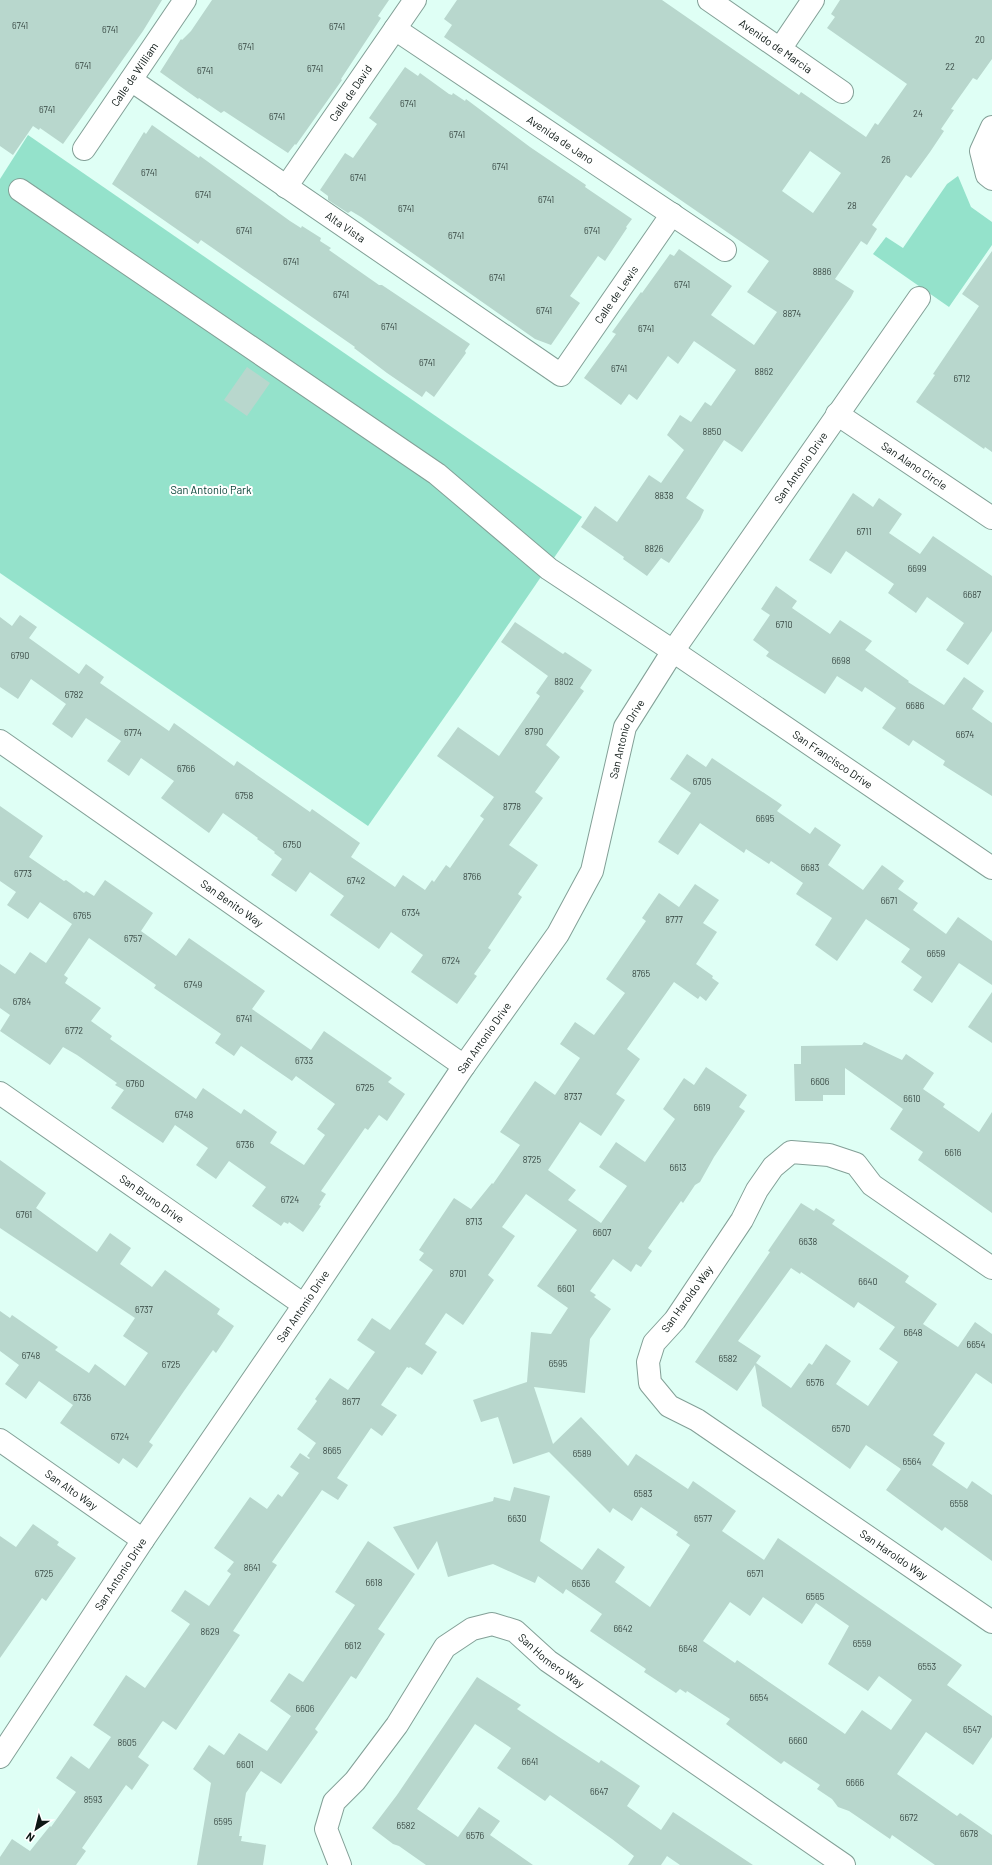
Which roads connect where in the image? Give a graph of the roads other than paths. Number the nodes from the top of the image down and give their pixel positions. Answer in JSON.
{"nodes":[{"id":1,"x":185,"y":0,"type":"edge"},
{"id":2,"x":415,"y":0,"type":"edge"},
{"id":3,"x":709,"y":0,"type":"edge"},
{"id":4,"x":813,"y":0,"type":"edge"},
{"id":5,"x":395,"y":29,"type":"junction"},
{"id":6,"x":780,"y":49,"type":"junction"},
{"id":7,"x":131,"y":80,"type":"junction"},
{"id":8,"x":842,"y":92,"type":"dead end"},
{"id":9,"x":992,"y":127,"type":"edge"},
{"id":10,"x":84,"y":149,"type":"dead end"},
{"id":11,"x":992,"y":179,"type":"edge"},
{"id":12,"x":286,"y":187,"type":"junction"},
{"id":13,"x":20,"y":190,"type":"dead end"},
{"id":14,"x":672,"y":214,"type":"junction"},
{"id":15,"x":725,"y":250,"type":"dead end"},
{"id":16,"x":919,"y":298,"type":"dead end"},
{"id":17,"x":561,"y":375,"type":"joint"},
{"id":18,"x":837,"y":414,"type":"junction"},
{"id":19,"x":992,"y":518,"type":"edge"},
{"id":20,"x":673,"y":651,"type":"junction"},
{"id":21,"x":0,"y":741,"type":"edge"},
{"id":22,"x":992,"y":868,"type":"edge"},
{"id":23,"x":464,"y":1066,"type":"junction"},
{"id":24,"x":0,"y":1093,"type":"edge"},
{"id":25,"x":992,"y":1268,"type":"edge"},
{"id":26,"x":304,"y":1305,"type":"junction"},
{"id":27,"x":0,"y":1440,"type":"edge"},
{"id":28,"x":143,"y":1540,"type":"junction"},
{"id":29,"x":992,"y":1622,"type":"edge"},
{"id":30,"x":0,"y":1757,"type":"edge"},
{"id":31,"x":340,"y":1865,"type":"edge"},
{"id":32,"x":844,"y":1865,"type":"edge"}],
"edges":[{"from":1,"to":7,"type":"street","name":"Calle de William"},
{"from":2,"to":5,"type":"street","name":"Calle de David"},
{"from":3,"to":6,"type":"street","name":"Avenido de Marcia"},
{"from":4,"to":6,"type":"street"},
{"from":5,"to":12,"type":"street","name":"Calle de David"},
{"from":5,"to":14,"type":"street","name":"Avenida de Jano"},
{"from":6,"to":8,"type":"street","name":"Avenido de Marcia"},
{"from":7,"to":10,"type":"street","name":"Calle de William"},
{"from":7,"to":12,"type":"street","name":"Alta Vista"},
{"from":9,"to":11,"type":"street"},
{"from":12,"to":17,"type":"street","name":"Alta Vista"},
{"from":13,"to":20,"type":"street","name":"San Francisco Drive"},
{"from":14,"to":15,"type":"street","name":"Avenida de Jano"},
{"from":14,"to":17,"type":"street","name":"Calle de Lewis"},
{"from":16,"to":18,"type":"street","name":"San Antonio Drive"},
{"from":18,"to":19,"type":"street","name":"San Alano Circle"},
{"from":18,"to":20,"type":"street","name":"San Antonio Drive"},
{"from":20,"to":22,"type":"street","name":"San Francisco Drive"},
{"from":20,"to":23,"type":"street","name":"San Antonio Drive"},
{"from":21,"to":23,"type":"street","name":"San Benito Way"},
{"from":23,"to":26,"type":"street","name":"San Antonio Drive"},
{"from":24,"to":26,"type":"street","name":"San Bruno Drive"},
{"from":25,"to":29,"type":"street","name":"San Haroldo Way"},
{"from":26,"to":28,"type":"street","name":"San Antonio Drive"},
{"from":27,"to":28,"type":"street","name":"San Alto Way"},
{"from":28,"to":30,"type":"street","name":"San Antonio Drive"},
{"from":31,"to":32,"type":"street","name":"San Homero Way"}]}
